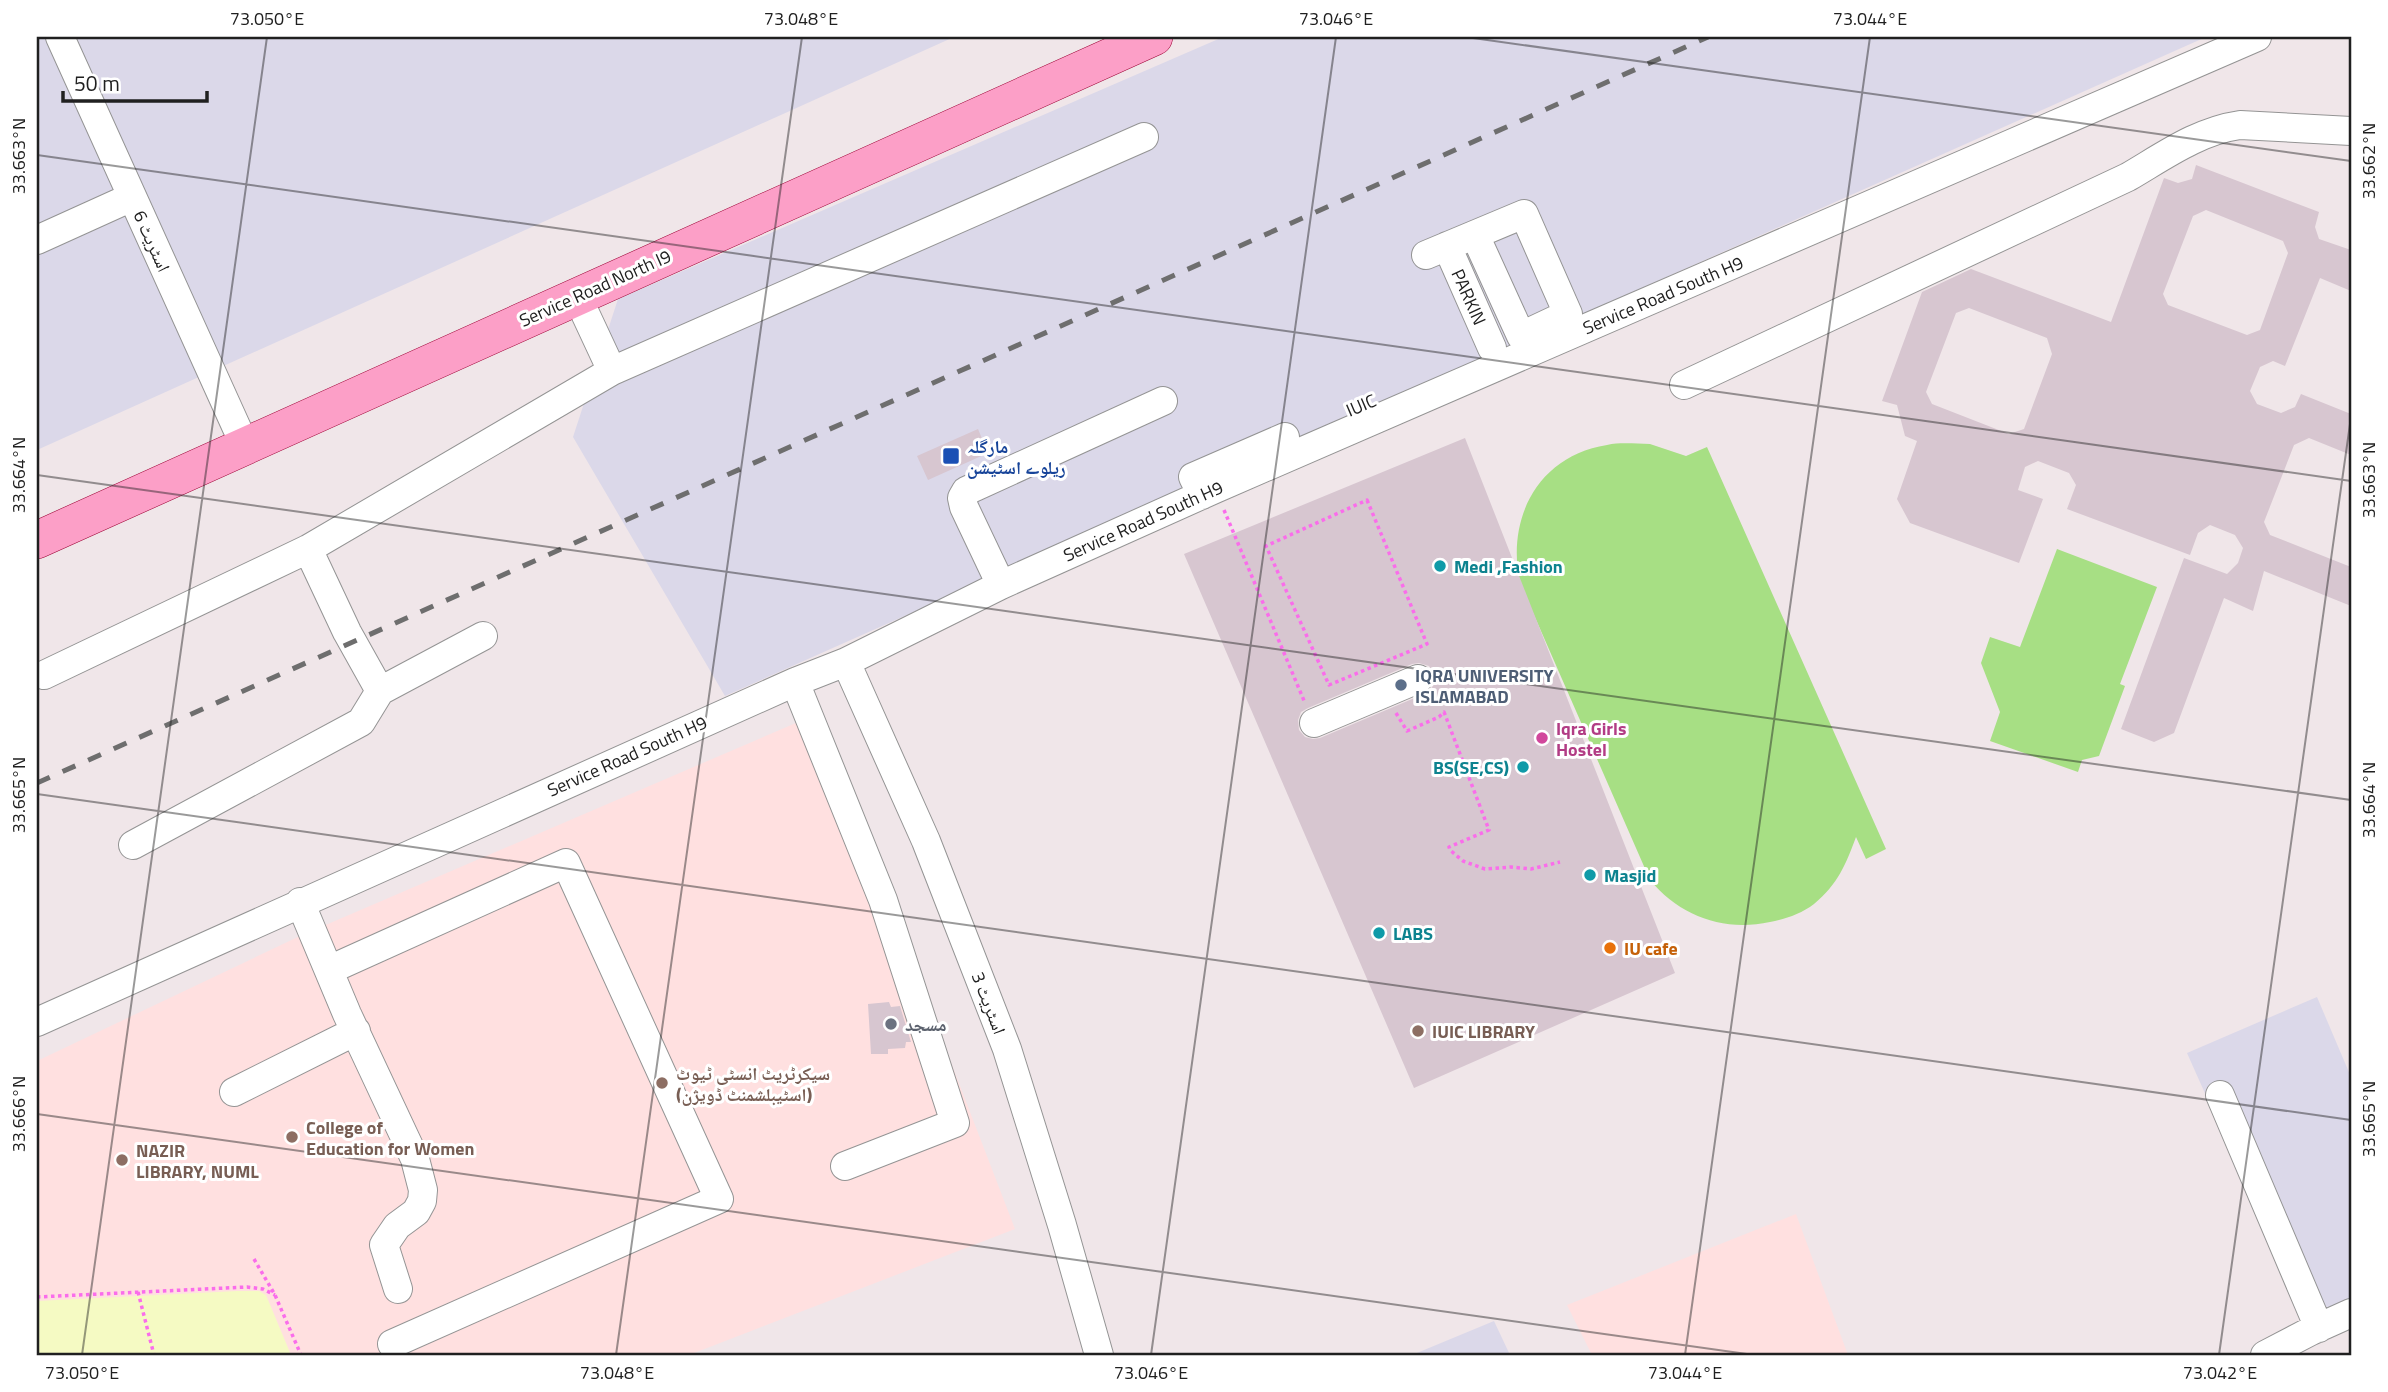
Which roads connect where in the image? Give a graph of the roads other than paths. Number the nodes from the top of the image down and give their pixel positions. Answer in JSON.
{"nodes":[{"id":1,"x":60,"y":37,"type":"edge"},
{"id":2,"x":1154,"y":37,"type":"edge"},
{"id":3,"x":2257,"y":37,"type":"edge"},
{"id":4,"x":2351,"y":131,"type":"edge"},
{"id":5,"x":1144,"y":137,"type":"dead end"},
{"id":6,"x":132,"y":197,"type":"junction"},
{"id":7,"x":1475,"y":235,"type":"junction"},
{"id":8,"x":37,"y":240,"type":"edge"},
{"id":9,"x":577,"y":296,"type":"junction"},
{"id":10,"x":1525,"y":334,"type":"junction"},
{"id":11,"x":1492,"y":348,"type":"junction"},
{"id":12,"x":612,"y":371,"type":"junction"},
{"id":13,"x":1684,"y":385,"type":"dead end"},
{"id":14,"x":1163,"y":401,"type":"dead end"},
{"id":15,"x":244,"y":446,"type":"junction"},
{"id":16,"x":1203,"y":487,"type":"junction"},
{"id":17,"x":37,"y":540,"type":"edge"},
{"id":18,"x":308,"y":549,"type":"junction"},
{"id":19,"x":1001,"y":585,"type":"junction"},
{"id":20,"x":483,"y":636,"type":"dead end"},
{"id":21,"x":846,"y":662,"type":"junction"},
{"id":22,"x":44,"y":675,"type":"dead end"},
{"id":23,"x":1418,"y":679,"type":"dead end"},
{"id":24,"x":795,"y":682,"type":"junction"},
{"id":25,"x":380,"y":691,"type":"junction"},
{"id":26,"x":1314,"y":723,"type":"road end"},
{"id":27,"x":133,"y":845,"type":"dead end"},
{"id":28,"x":300,"y":902,"type":"junction"},
{"id":29,"x":329,"y":970,"type":"junction"},
{"id":30,"x":37,"y":1022,"type":"edge"},
{"id":31,"x":356,"y":1031,"type":"junction"},
{"id":32,"x":234,"y":1092,"type":"dead end"},
{"id":33,"x":2220,"y":1095,"type":"dead end"},
{"id":34,"x":845,"y":1166,"type":"dead end"},
{"id":35,"x":398,"y":1289,"type":"dead end"},
{"id":36,"x":2351,"y":1314,"type":"edge"},
{"id":37,"x":2319,"y":1328,"type":"junction"},
{"id":38,"x":392,"y":1344,"type":"dead end"},
{"id":39,"x":1099,"y":1355,"type":"edge"},
{"id":40,"x":2265,"y":1355,"type":"edge"}],
"edges":[{"from":1,"to":6,"type":"street","name":"اسٹریٹ 6"},
{"from":2,"to":9,"type":"main road","name":"Service Road North I9"},
{"from":3,"to":16,"type":"street","name":"Service Road South H9"},
{"from":4,"to":13,"type":"street"},
{"from":5,"to":12,"type":"street"},
{"from":6,"to":8,"type":"street"},
{"from":6,"to":15,"type":"street","name":"اسٹریٹ 6"},
{"from":7,"to":10,"type":"street"},
{"from":7,"to":10,"type":"street","name":"IUIC"},
{"from":7,"to":11,"type":"street","name":"PARKIN"},
{"from":9,"to":12,"type":"street"},
{"from":9,"to":15,"type":"main road","name":"Service Road North I9"},
{"from":10,"to":11,"type":"street","name":"IUIC"},
{"from":11,"to":16,"type":"street","name":"IUIC"},
{"from":12,"to":18,"type":"street"},
{"from":14,"to":19,"type":"street"},
{"from":15,"to":17,"type":"main road","name":"Service Road North I9"},
{"from":16,"to":19,"type":"street","name":"Service Road South H9"},
{"from":18,"to":22,"type":"street"},
{"from":18,"to":25,"type":"street"},
{"from":19,"to":21,"type":"street","name":"Service Road South H9"},
{"from":20,"to":25,"type":"street"},
{"from":21,"to":24,"type":"street","name":"Service Road South H9"},
{"from":21,"to":39,"type":"street","name":"اسٹریٹ 3"},
{"from":23,"to":26,"type":"street"},
{"from":24,"to":28,"type":"street","name":"Service Road South H9"},
{"from":24,"to":34,"type":"street"},
{"from":25,"to":27,"type":"street"},
{"from":28,"to":29,"type":"street"},
{"from":28,"to":30,"type":"street","name":"Service Road South H9"},
{"from":29,"to":31,"type":"street"},
{"from":29,"to":38,"type":"street"},
{"from":31,"to":32,"type":"street"},
{"from":31,"to":35,"type":"street"},
{"from":33,"to":37,"type":"street"},
{"from":36,"to":37,"type":"street"},
{"from":37,"to":40,"type":"street"}]}
